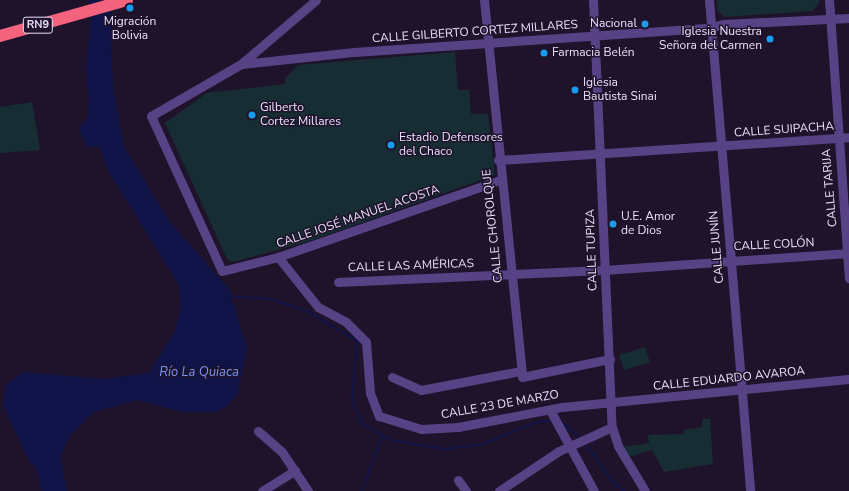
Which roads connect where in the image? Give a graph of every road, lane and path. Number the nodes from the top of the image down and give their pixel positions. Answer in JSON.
{"nodes":[{"id":1,"x":316,"y":0,"type":"edge"},
{"id":2,"x":484,"y":0,"type":"edge"},
{"id":3,"x":593,"y":0,"type":"edge"},
{"id":4,"x":709,"y":0,"type":"edge"},
{"id":5,"x":829,"y":0,"type":"edge"},
{"id":6,"x":123,"y":1,"type":"edge"},
{"id":7,"x":849,"y":18,"type":"edge"},
{"id":8,"x":830,"y":19,"type":"junction"},
{"id":9,"x":710,"y":28,"type":"junction"},
{"id":10,"x":0,"y":36,"type":"edge"},
{"id":11,"x":594,"y":36,"type":"junction"},
{"id":12,"x":488,"y":44,"type":"junction"},
{"id":13,"x":241,"y":64,"type":"junction"},
{"id":14,"x":849,"y":137,"type":"edge"},
{"id":15,"x":838,"y":138,"type":"junction"},
{"id":16,"x":720,"y":147,"type":"junction"},
{"id":17,"x":600,"y":155,"type":"junction"},
{"id":18,"x":498,"y":160,"type":"junction"},
{"id":19,"x":500,"y":180,"type":"junction"},
{"id":20,"x":848,"y":254,"type":"edge"},
{"id":21,"x":278,"y":257,"type":"junction"},
{"id":22,"x":730,"y":259,"type":"junction"},
{"id":23,"x":604,"y":270,"type":"junction"},
{"id":24,"x":510,"y":274,"type":"junction"},
{"id":25,"x":849,"y":278,"type":"edge"},
{"id":26,"x":338,"y":282,"type":"dead end"},
{"id":27,"x":610,"y":360,"type":"junction"},
{"id":28,"x":521,"y":374,"type":"junction"},
{"id":29,"x":392,"y":377,"type":"dead end"},
{"id":30,"x":849,"y":379,"type":"edge"},
{"id":31,"x":741,"y":390,"type":"junction"},
{"id":32,"x":612,"y":403,"type":"junction"},
{"id":33,"x":550,"y":410,"type":"junction"},
{"id":34,"x":612,"y":427,"type":"junction"},
{"id":35,"x":258,"y":431,"type":"dead end"},
{"id":36,"x":567,"y":447,"type":"junction"},
{"id":37,"x":295,"y":470,"type":"junction"},
{"id":38,"x":458,"y":480,"type":"dead end"},
{"id":39,"x":262,"y":491,"type":"edge"},
{"id":40,"x":308,"y":491,"type":"edge"},
{"id":41,"x":466,"y":491,"type":"edge"},
{"id":42,"x":499,"y":491,"type":"edge"},
{"id":43,"x":594,"y":491,"type":"edge"},
{"id":44,"x":645,"y":491,"type":"edge"},
{"id":45,"x":750,"y":491,"type":"edge"}],
"edges":[{"from":1,"to":13,"type":"street"},
{"from":2,"to":12,"type":"street","name":"CALLE CHOROLQUE"},
{"from":3,"to":11,"type":"street","name":"CALLE TUPIZA"},
{"from":4,"to":9,"type":"street","name":"CALLE JUNÍN"},
{"from":5,"to":8,"type":"street","name":"CALLE TARIJA"},
{"from":6,"to":10,"type":"highway","number":"RN9"},
{"from":7,"to":8,"type":"street","name":"CALLE GILBERTO CORTEZ MILLARES"},
{"from":8,"to":9,"type":"street","name":"CALLE GILBERTO CORTEZ MILLARES"},
{"from":8,"to":15,"type":"street","name":"CALLE TARIJA"},
{"from":9,"to":11,"type":"street","name":"CALLE GILBERTO CORTEZ MILLARES"},
{"from":9,"to":16,"type":"street","name":"CALLE JUNÍN"},
{"from":11,"to":12,"type":"street","name":"CALLE GILBERTO CORTEZ MILLARES"},
{"from":11,"to":17,"type":"street","name":"CALLE TUPIZA"},
{"from":12,"to":13,"type":"street","name":"CALLE GILBERTO CORTEZ MILLARES"},
{"from":12,"to":18,"type":"street","name":"CALLE CHOROLQUE"},
{"from":13,"to":21,"type":"street","name":"CALLE JOSÉ MANUEL ACOSTA"},
{"from":14,"to":15,"type":"street","name":"CALLE SUIPACHA"},
{"from":15,"to":16,"type":"street","name":"CALLE SUIPACHA"},
{"from":15,"to":20,"type":"street","name":"CALLE TARIJA"},
{"from":16,"to":17,"type":"street"},
{"from":16,"to":22,"type":"street","name":"CALLE JUNÍN"},
{"from":17,"to":18,"type":"street"},
{"from":17,"to":23,"type":"street","name":"CALLE TUPIZA"},
{"from":18,"to":19,"type":"street","name":"CALLE CHOROLQUE"},
{"from":19,"to":21,"type":"street","name":"CALLE JOSÉ MANUEL ACOSTA"},
{"from":19,"to":24,"type":"street","name":"CALLE CHOROLQUE"},
{"from":20,"to":22,"type":"street","name":"CALLE COLÓN"},
{"from":20,"to":25,"type":"street","name":"CALLE TARIJA"},
{"from":21,"to":33,"type":"street","name":"CALLE 23 DE MARZO"},
{"from":22,"to":23,"type":"street","name":"CALLE COLÓN"},
{"from":22,"to":31,"type":"street","name":"CALLE JUNÍN"},
{"from":23,"to":24,"type":"street","name":"CALLE LAS AMÉRICAS"},
{"from":23,"to":27,"type":"street","name":"CALLE TUPIZA"},
{"from":24,"to":26,"type":"street","name":"CALLE LAS AMÉRICAS"},
{"from":24,"to":28,"type":"street","name":"CALLE CHOROLQUE"},
{"from":27,"to":28,"type":"street"},
{"from":27,"to":32,"type":"street","name":"CALLE TUPIZA"},
{"from":28,"to":29,"type":"street"},
{"from":30,"to":31,"type":"street","name":"CALLE EDUARDO AVAROA"},
{"from":31,"to":32,"type":"street","name":"CALLE EDUARDO AVAROA"},
{"from":31,"to":45,"type":"street","name":"CALLE JUNÍN"},
{"from":32,"to":33,"type":"street","name":"CALLE 23 DE MARZO"},
{"from":32,"to":34,"type":"street","name":"CALLE TUPIZA"},
{"from":33,"to":36,"type":"street"},
{"from":34,"to":36,"type":"street"},
{"from":34,"to":44,"type":"street","name":"CALLE TUPIZA"},
{"from":35,"to":37,"type":"street"},
{"from":36,"to":42,"type":"street"},
{"from":36,"to":43,"type":"street"},
{"from":37,"to":39,"type":"street"},
{"from":37,"to":40,"type":"street"},
{"from":38,"to":41,"type":"street"}]}
